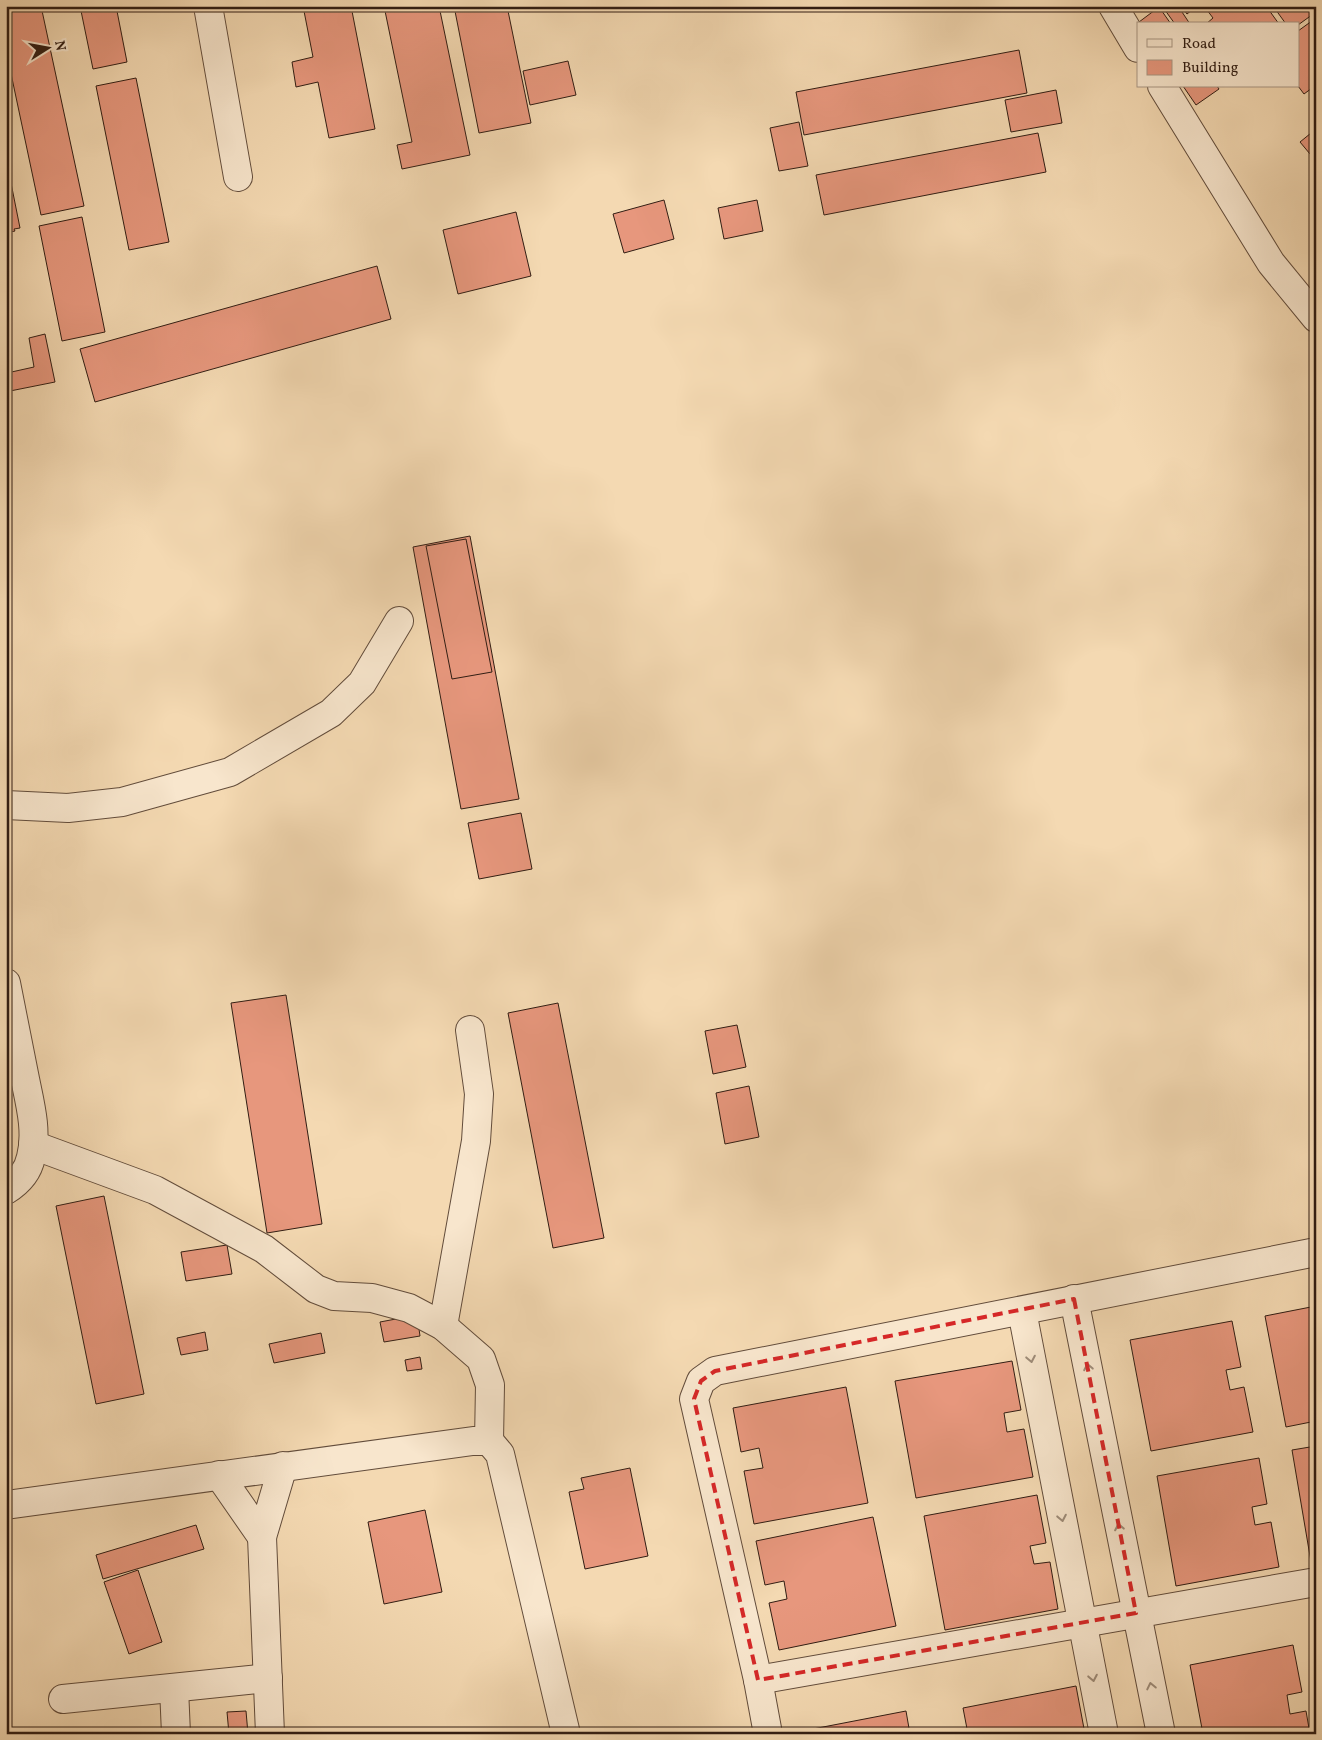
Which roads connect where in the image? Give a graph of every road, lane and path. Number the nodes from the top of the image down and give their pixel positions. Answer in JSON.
{"nodes":[{"id":1,"x":208,"y":6,"type":"edge"},
{"id":2,"x":1113,"y":6,"type":"edge"},
{"id":3,"x":1137,"y":46,"type":"edge"},
{"id":4,"x":1163,"y":88,"type":"edge"},
{"id":5,"x":238,"y":177,"type":"dead end"},
{"id":6,"x":1316,"y":318,"type":"edge"},
{"id":7,"x":399,"y":620,"type":"dead end"},
{"id":8,"x":6,"y":805,"type":"edge"},
{"id":9,"x":6,"y":983,"type":"edge"},
{"id":10,"x":470,"y":1030,"type":"dead end"},
{"id":11,"x":33,"y":1145,"type":"junction"},
{"id":12,"x":6,"y":1190,"type":"edge"},
{"id":13,"x":1316,"y":1252,"type":"edge"},
{"id":14,"x":1074,"y":1299,"type":"junction"},
{"id":15,"x":1022,"y":1311,"type":"junction"},
{"id":16,"x":443,"y":1326,"type":"junction"},
{"id":17,"x":489,"y":1441,"type":"junction"},
{"id":18,"x":283,"y":1466,"type":"junction"},
{"id":19,"x":219,"y":1475,"type":"junction"},
{"id":20,"x":6,"y":1505,"type":"edge"},
{"id":21,"x":262,"y":1538,"type":"junction"},
{"id":22,"x":1316,"y":1582,"type":"edge"},
{"id":23,"x":1136,"y":1612,"type":"junction"},
{"id":24,"x":1083,"y":1623,"type":"junction"},
{"id":25,"x":268,"y":1678,"type":"junction"},
{"id":26,"x":758,"y":1680,"type":"junction"},
{"id":27,"x":174,"y":1688,"type":"junction"},
{"id":28,"x":63,"y":1699,"type":"dead end"},
{"id":29,"x":176,"y":1734,"type":"edge"},
{"id":30,"x":270,"y":1734,"type":"edge"},
{"id":31,"x":566,"y":1734,"type":"edge"},
{"id":32,"x":768,"y":1734,"type":"edge"},
{"id":33,"x":1104,"y":1734,"type":"edge"},
{"id":34,"x":1161,"y":1734,"type":"edge"}],
"edges":[{"from":1,"to":5,"type":"street"},
{"from":2,"to":3,"type":"street"},
{"from":4,"to":6,"type":"street"},
{"from":7,"to":8,"type":"street"},
{"from":9,"to":11,"type":"street"},
{"from":10,"to":16,"type":"street"},
{"from":11,"to":12,"type":"street"},
{"from":11,"to":16,"type":"street"},
{"from":13,"to":14,"type":"street"},
{"from":14,"to":15,"type":"street"},
{"from":23,"to":14,"type":"street","one_way":true},
{"from":15,"to":24,"type":"street","one_way":true},
{"from":15,"to":26,"type":"street"},
{"from":16,"to":17,"type":"street"},
{"from":17,"to":18,"type":"street"},
{"from":17,"to":31,"type":"street"},
{"from":18,"to":19,"type":"street"},
{"from":18,"to":21,"type":"street"},
{"from":19,"to":20,"type":"street"},
{"from":19,"to":21,"type":"street"},
{"from":21,"to":25,"type":"street"},
{"from":22,"to":23,"type":"street"},
{"from":23,"to":24,"type":"street"},
{"from":34,"to":23,"type":"street","one_way":true},
{"from":24,"to":26,"type":"street"},
{"from":24,"to":33,"type":"street","one_way":true},
{"from":25,"to":27,"type":"street"},
{"from":25,"to":30,"type":"street"},
{"from":26,"to":32,"type":"street"},
{"from":27,"to":28,"type":"street"},
{"from":27,"to":29,"type":"street"}]}
